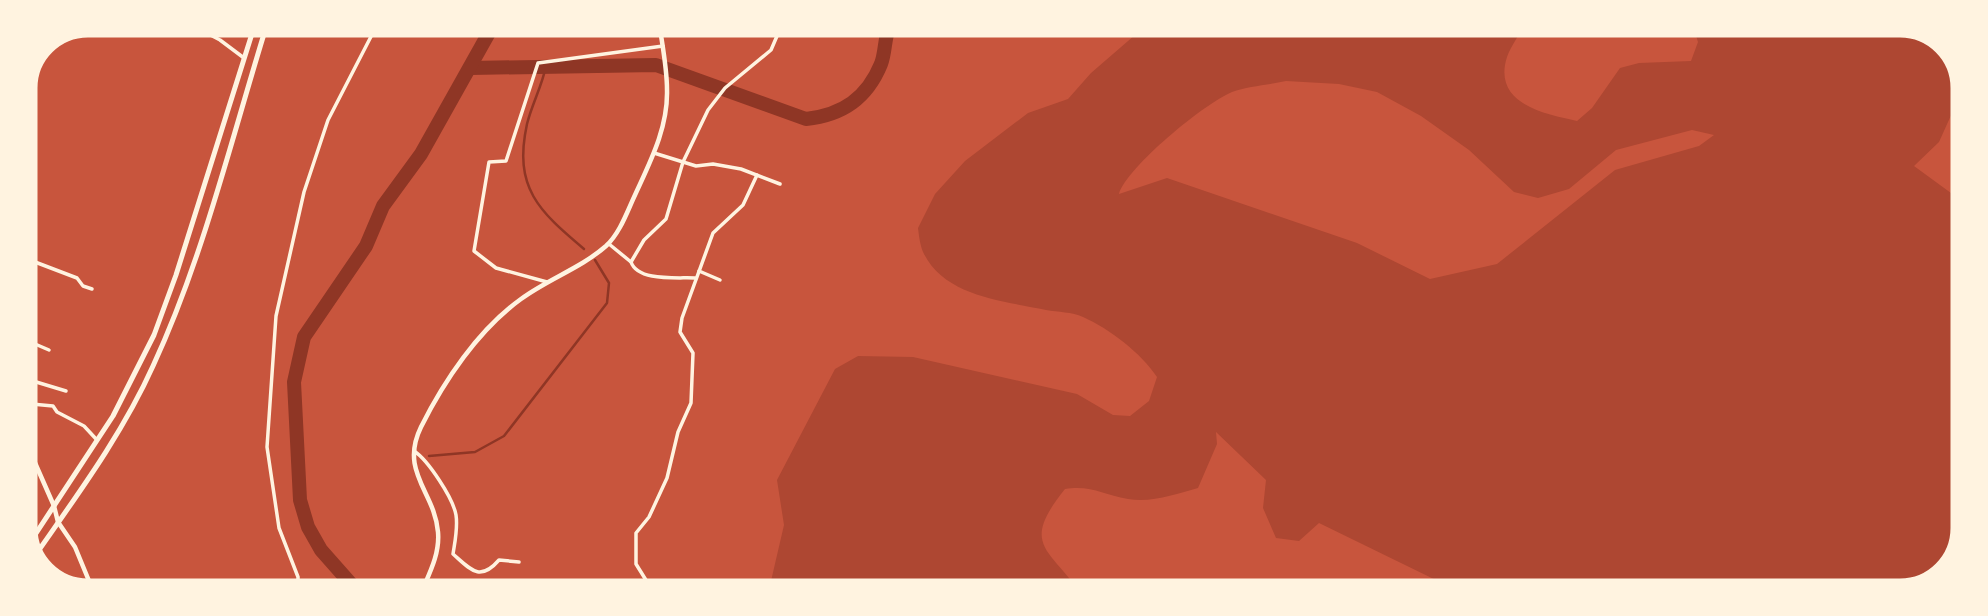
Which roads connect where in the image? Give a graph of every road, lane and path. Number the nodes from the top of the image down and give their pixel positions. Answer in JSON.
{"nodes":[{"id":1,"x":207,"y":33,"type":"edge"},
{"id":2,"x":252,"y":33,"type":"edge"},
{"id":3,"x":264,"y":33,"type":"edge"},
{"id":4,"x":373,"y":33,"type":"edge"},
{"id":5,"x":661,"y":33,"type":"edge"},
{"id":6,"x":780,"y":33,"type":"edge"},
{"id":7,"x":663,"y":46,"type":"junction"},
{"id":8,"x":244,"y":58,"type":"junction"},
{"id":9,"x":654,"y":153,"type":"junction"},
{"id":10,"x":683,"y":162,"type":"junction"},
{"id":11,"x":757,"y":175,"type":"junction"},
{"id":12,"x":780,"y":184,"type":"dead end"},
{"id":13,"x":609,"y":244,"type":"junction"},
{"id":14,"x":631,"y":262,"type":"junction"},
{"id":15,"x":33,"y":263,"type":"edge"},
{"id":16,"x":699,"y":271,"type":"junction"},
{"id":17,"x":696,"y":278,"type":"junction"},
{"id":18,"x":720,"y":280,"type":"dead end"},
{"id":19,"x":549,"y":282,"type":"junction"},
{"id":20,"x":92,"y":289,"type":"dead end"},
{"id":21,"x":33,"y":344,"type":"edge"},
{"id":22,"x":49,"y":350,"type":"dead end"},
{"id":23,"x":33,"y":381,"type":"edge"},
{"id":24,"x":66,"y":391,"type":"dead end"},
{"id":25,"x":33,"y":404,"type":"edge"},
{"id":26,"x":97,"y":440,"type":"junction"},
{"id":27,"x":414,"y":451,"type":"junction"},
{"id":28,"x":33,"y":458,"type":"edge"},
{"id":29,"x":54,"y":506,"type":"junction"},
{"id":30,"x":58,"y":522,"type":"junction"},
{"id":31,"x":34,"y":536,"type":"edge"},
{"id":32,"x":38,"y":551,"type":"edge"},
{"id":33,"x":519,"y":562,"type":"dead end"},
{"id":34,"x":90,"y":583,"type":"edge"},
{"id":35,"x":298,"y":583,"type":"edge"},
{"id":36,"x":425,"y":583,"type":"edge"},
{"id":37,"x":648,"y":583,"type":"edge"}],
"edges":[{"from":1,"to":8,"type":"street"},
{"from":2,"to":8,"type":"highway"},
{"from":3,"to":30,"type":"highway"},
{"from":4,"to":35,"type":"street"},
{"from":5,"to":7,"type":"street"},
{"from":6,"to":10,"type":"street"},
{"from":7,"to":9,"type":"street"},
{"from":7,"to":19,"type":"street"},
{"from":8,"to":26,"type":"highway"},
{"from":9,"to":10,"type":"street"},
{"from":9,"to":13,"type":"street"},
{"from":10,"to":11,"type":"street"},
{"from":10,"to":14,"type":"street"},
{"from":11,"to":12,"type":"street"},
{"from":11,"to":16,"type":"street"},
{"from":13,"to":14,"type":"street"},
{"from":13,"to":19,"type":"street"},
{"from":14,"to":17,"type":"street"},
{"from":15,"to":20,"type":"street"},
{"from":16,"to":17,"type":"street"},
{"from":16,"to":18,"type":"street"},
{"from":17,"to":37,"type":"street"},
{"from":19,"to":27,"type":"street"},
{"from":21,"to":22,"type":"street"},
{"from":23,"to":24,"type":"street"},
{"from":25,"to":26,"type":"street"},
{"from":26,"to":29,"type":"highway"},
{"from":27,"to":33,"type":"street"},
{"from":27,"to":36,"type":"street"},
{"from":28,"to":29,"type":"street"},
{"from":29,"to":30,"type":"street"},
{"from":29,"to":31,"type":"highway"},
{"from":30,"to":32,"type":"highway"},
{"from":30,"to":34,"type":"street"}]}
